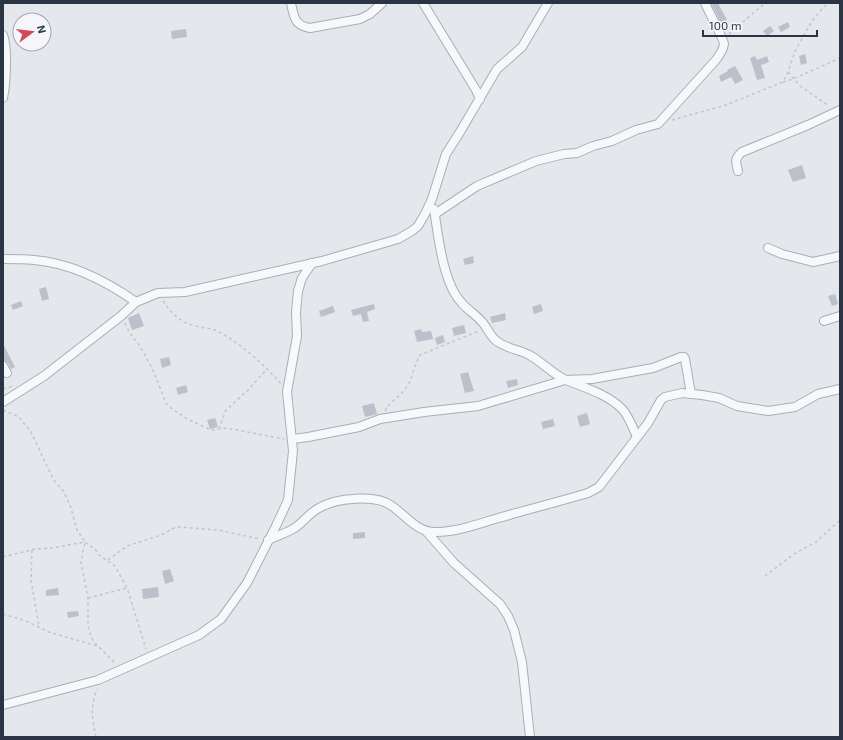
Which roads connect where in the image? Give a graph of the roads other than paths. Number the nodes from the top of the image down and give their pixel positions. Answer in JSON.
{"nodes":[{"id":1,"x":291,"y":3,"type":"edge"},
{"id":2,"x":382,"y":3,"type":"edge"},
{"id":3,"x":423,"y":3,"type":"edge"},
{"id":4,"x":548,"y":3,"type":"edge"},
{"id":5,"x":705,"y":3,"type":"edge"},
{"id":6,"x":4,"y":38,"type":"edge"},
{"id":7,"x":3,"y":98,"type":"edge"},
{"id":8,"x":480,"y":99,"type":"junction"},
{"id":9,"x":839,"y":110,"type":"edge"},
{"id":10,"x":738,"y":171,"type":"dead end"},
{"id":11,"x":432,"y":199,"type":"junction"},
{"id":12,"x":435,"y":214,"type":"junction"},
{"id":13,"x":768,"y":248,"type":"dead end"},
{"id":14,"x":840,"y":256,"type":"edge"},
{"id":15,"x":3,"y":259,"type":"edge"},
{"id":16,"x":312,"y":263,"type":"junction"},
{"id":17,"x":136,"y":302,"type":"junction"},
{"id":18,"x":840,"y":316,"type":"edge"},
{"id":19,"x":824,"y":321,"type":"dead end"},
{"id":20,"x":565,"y":380,"type":"junction"},
{"id":21,"x":840,"y":389,"type":"edge"},
{"id":22,"x":691,"y":394,"type":"junction"},
{"id":23,"x":3,"y":402,"type":"edge"},
{"id":24,"x":637,"y":437,"type":"junction"},
{"id":25,"x":293,"y":439,"type":"junction"},
{"id":26,"x":426,"y":530,"type":"junction"},
{"id":27,"x":268,"y":540,"type":"junction"},
{"id":28,"x":3,"y":705,"type":"edge"},
{"id":29,"x":530,"y":737,"type":"edge"}],
"edges":[{"from":1,"to":2,"type":"street"},
{"from":3,"to":8,"type":"street"},
{"from":4,"to":8,"type":"street"},
{"from":5,"to":12,"type":"street"},
{"from":6,"to":7,"type":"street"},
{"from":8,"to":11,"type":"street"},
{"from":9,"to":10,"type":"street"},
{"from":11,"to":12,"type":"street"},
{"from":11,"to":16,"type":"street"},
{"from":12,"to":20,"type":"street"},
{"from":13,"to":14,"type":"street"},
{"from":15,"to":17,"type":"street"},
{"from":16,"to":17,"type":"street"},
{"from":16,"to":25,"type":"street"},
{"from":17,"to":23,"type":"street"},
{"from":18,"to":19,"type":"street"},
{"from":20,"to":22,"type":"street"},
{"from":20,"to":24,"type":"street"},
{"from":20,"to":25,"type":"street"},
{"from":21,"to":22,"type":"street"},
{"from":22,"to":24,"type":"street"},
{"from":24,"to":26,"type":"street"},
{"from":25,"to":27,"type":"street"},
{"from":26,"to":27,"type":"street"},
{"from":26,"to":29,"type":"street"},
{"from":27,"to":28,"type":"street"}]}
